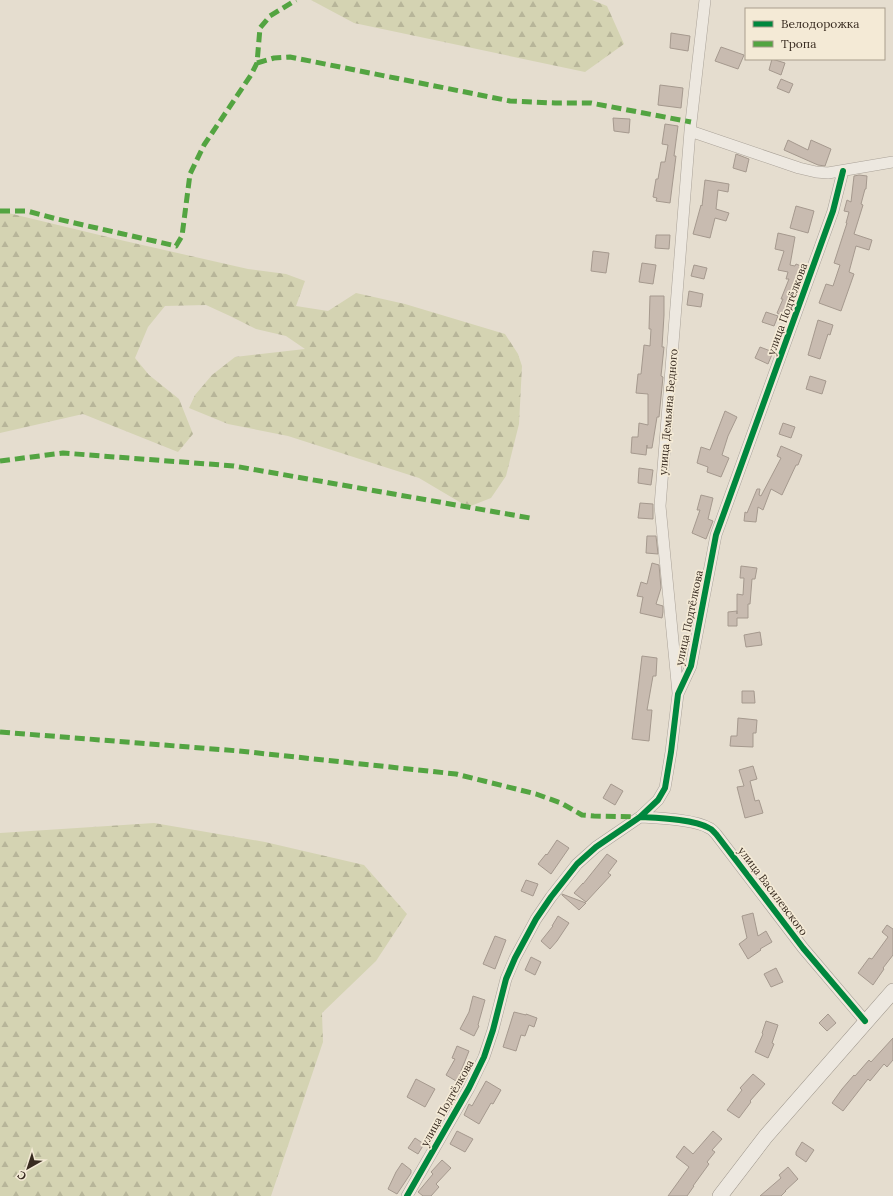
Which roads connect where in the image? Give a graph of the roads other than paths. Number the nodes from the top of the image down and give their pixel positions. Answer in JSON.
{"nodes":[{"id":1,"x":705,"y":0,"type":"edge"},
{"id":2,"x":690,"y":131,"type":"junction"},
{"id":3,"x":893,"y":162,"type":"edge"},
{"id":4,"x":843,"y":171,"type":"junction"},
{"id":5,"x":678,"y":694,"type":"junction"},
{"id":6,"x":640,"y":817,"type":"junction"},
{"id":7,"x":893,"y":990,"type":"edge"},
{"id":8,"x":865,"y":1021,"type":"junction"},
{"id":9,"x":407,"y":1196,"type":"edge"},
{"id":10,"x":720,"y":1196,"type":"edge"}],
"edges":[{"from":1,"to":2,"type":"street"},
{"from":2,"to":4,"type":"street"},
{"from":2,"to":5,"type":"street","name":"улица Демьяна Бедного"},
{"from":3,"to":4,"type":"street"},
{"from":4,"to":5,"type":"street","name":"улица Подтёлкова"},
{"from":5,"to":6,"type":"street","name":"улица Подтёлкова"},
{"from":6,"to":8,"type":"street","name":"улица Василевского"},
{"from":6,"to":9,"type":"street","name":"улица Подтёлкова"},
{"from":7,"to":8,"type":"street"},
{"from":8,"to":10,"type":"street"}]}
